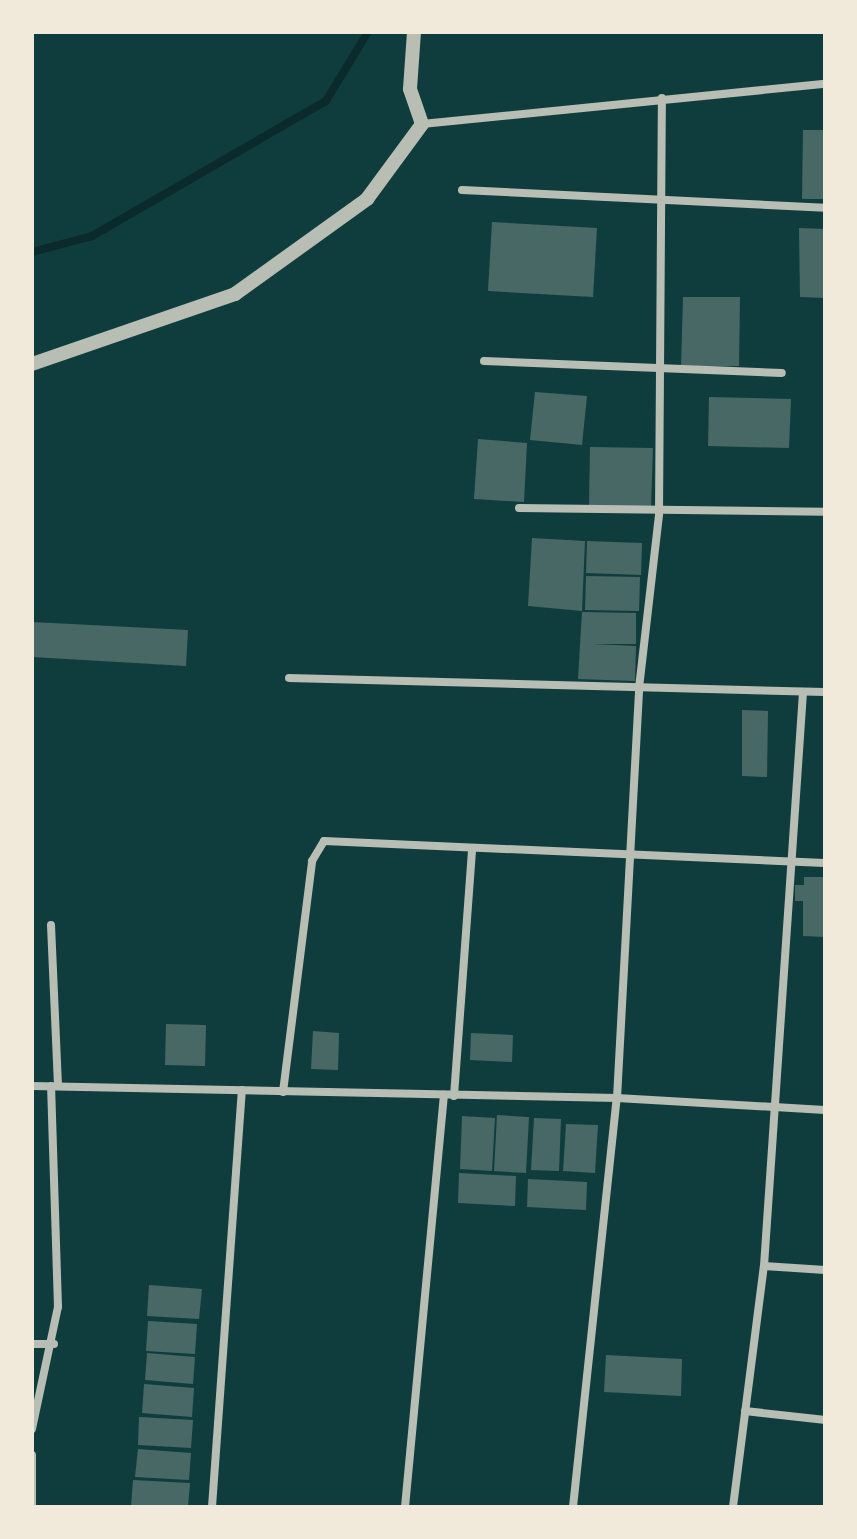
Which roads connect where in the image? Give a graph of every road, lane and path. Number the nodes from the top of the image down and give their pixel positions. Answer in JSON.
{"nodes":[{"id":1,"x":414,"y":32,"type":"edge"},
{"id":2,"x":825,"y":84,"type":"edge"},
{"id":3,"x":662,"y":98,"type":"junction"},
{"id":4,"x":422,"y":124,"type":"junction"},
{"id":5,"x":462,"y":190,"type":"dead end"},
{"id":6,"x":661,"y":199,"type":"junction"},
{"id":7,"x":825,"y":208,"type":"edge"},
{"id":8,"x":484,"y":361,"type":"dead end"},
{"id":9,"x":32,"y":364,"type":"edge"},
{"id":10,"x":661,"y":370,"type":"junction"},
{"id":11,"x":782,"y":373,"type":"dead end"},
{"id":12,"x":519,"y":508,"type":"dead end"},
{"id":13,"x":825,"y":512,"type":"edge"},
{"id":14,"x":659,"y":514,"type":"junction"},
{"id":15,"x":289,"y":678,"type":"dead end"},
{"id":16,"x":639,"y":688,"type":"junction"},
{"id":17,"x":803,"y":692,"type":"junction"},
{"id":18,"x":825,"y":692,"type":"edge"},
{"id":19,"x":472,"y":850,"type":"junction"},
{"id":20,"x":632,"y":858,"type":"junction"},
{"id":21,"x":791,"y":861,"type":"junction"},
{"id":22,"x":825,"y":863,"type":"edge"},
{"id":23,"x":51,"y":925,"type":"dead end"},
{"id":24,"x":32,"y":1086,"type":"edge"},
{"id":25,"x":54,"y":1086,"type":"junction"},
{"id":26,"x":242,"y":1090,"type":"junction"},
{"id":27,"x":283,"y":1092,"type":"junction"},
{"id":28,"x":444,"y":1095,"type":"junction"},
{"id":29,"x":454,"y":1096,"type":"junction"},
{"id":30,"x":617,"y":1098,"type":"junction"},
{"id":31,"x":772,"y":1103,"type":"junction"},
{"id":32,"x":825,"y":1110,"type":"edge"},
{"id":33,"x":764,"y":1266,"type":"junction"},
{"id":34,"x":825,"y":1270,"type":"edge"},
{"id":35,"x":32,"y":1344,"type":"edge"},
{"id":36,"x":54,"y":1344,"type":"junction"},
{"id":37,"x":745,"y":1411,"type":"junction"},
{"id":38,"x":825,"y":1420,"type":"edge"},
{"id":39,"x":32,"y":1429,"type":"edge"},
{"id":40,"x":32,"y":1455,"type":"edge"},
{"id":41,"x":32,"y":1507,"type":"edge"},
{"id":42,"x":212,"y":1507,"type":"edge"},
{"id":43,"x":405,"y":1507,"type":"edge"},
{"id":44,"x":573,"y":1507,"type":"edge"},
{"id":45,"x":733,"y":1507,"type":"edge"}],
"edges":[{"from":1,"to":4,"type":"street"},
{"from":2,"to":3,"type":"street"},
{"from":3,"to":4,"type":"street"},
{"from":3,"to":6,"type":"street"},
{"from":4,"to":9,"type":"street"},
{"from":5,"to":6,"type":"street"},
{"from":6,"to":7,"type":"street"},
{"from":6,"to":10,"type":"street"},
{"from":8,"to":10,"type":"street"},
{"from":10,"to":11,"type":"street"},
{"from":10,"to":14,"type":"street"},
{"from":12,"to":14,"type":"street"},
{"from":13,"to":14,"type":"street"},
{"from":14,"to":16,"type":"street"},
{"from":15,"to":16,"type":"street"},
{"from":16,"to":17,"type":"street"},
{"from":16,"to":20,"type":"street"},
{"from":17,"to":18,"type":"street"},
{"from":17,"to":21,"type":"street"},
{"from":19,"to":20,"type":"street"},
{"from":19,"to":27,"type":"street"},
{"from":19,"to":29,"type":"street"},
{"from":20,"to":21,"type":"street"},
{"from":20,"to":30,"type":"street"},
{"from":21,"to":22,"type":"street"},
{"from":21,"to":31,"type":"street"},
{"from":23,"to":25,"type":"street"},
{"from":24,"to":25,"type":"street"},
{"from":25,"to":26,"type":"street"},
{"from":25,"to":36,"type":"street"},
{"from":26,"to":27,"type":"street"},
{"from":26,"to":42,"type":"street"},
{"from":27,"to":28,"type":"street"},
{"from":28,"to":29,"type":"street"},
{"from":28,"to":43,"type":"street"},
{"from":29,"to":30,"type":"street"},
{"from":30,"to":31,"type":"street"},
{"from":30,"to":44,"type":"street"},
{"from":31,"to":32,"type":"street"},
{"from":31,"to":33,"type":"street"},
{"from":33,"to":34,"type":"street"},
{"from":33,"to":37,"type":"street"},
{"from":35,"to":36,"type":"street"},
{"from":36,"to":39,"type":"street"},
{"from":37,"to":38,"type":"street"},
{"from":37,"to":45,"type":"street"},
{"from":40,"to":41,"type":"street"}]}
